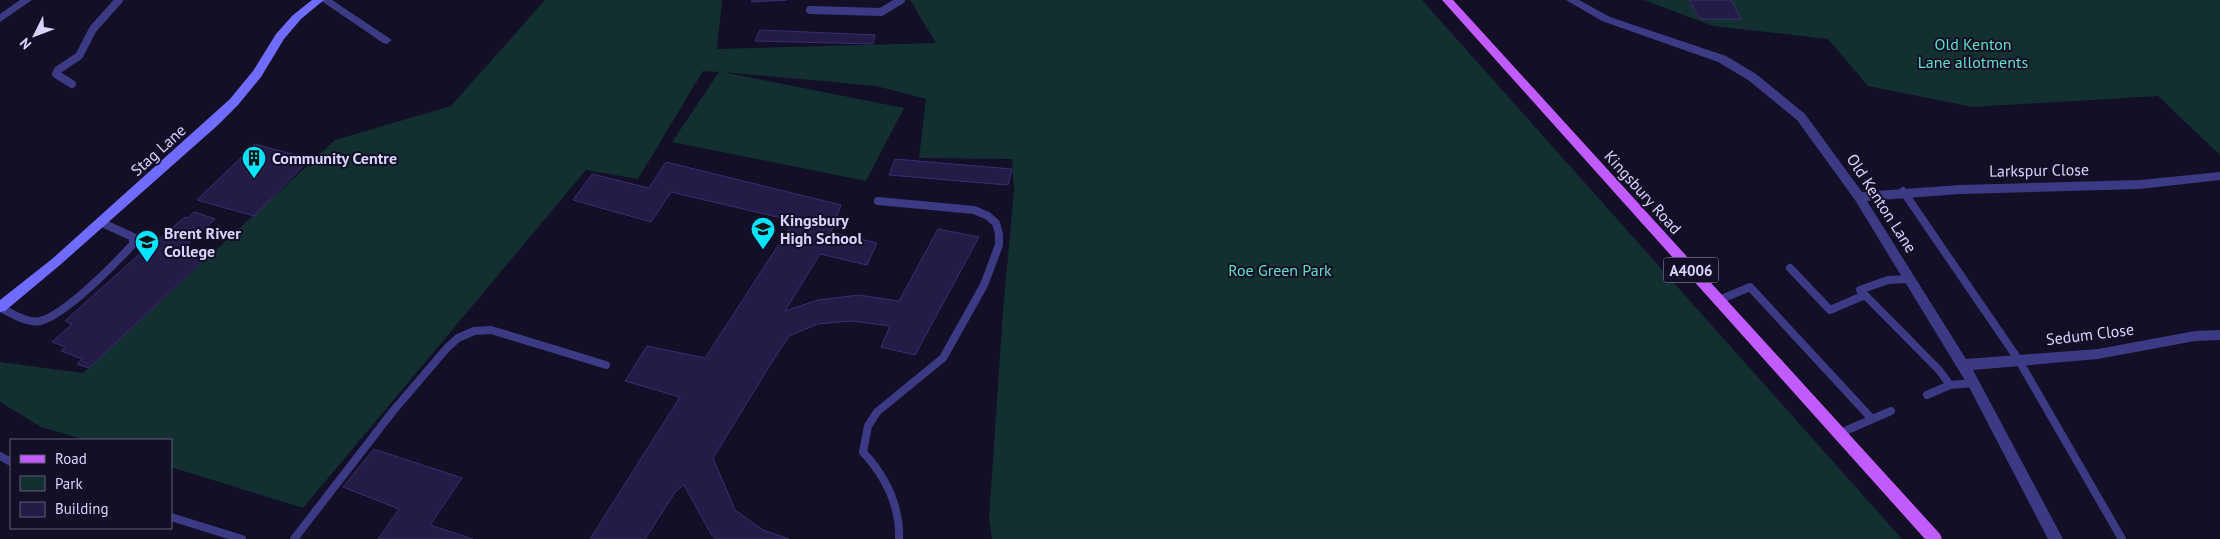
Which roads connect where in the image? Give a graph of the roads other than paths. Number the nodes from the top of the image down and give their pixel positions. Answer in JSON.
{"nodes":[{"id":1,"x":28,"y":0,"type":"edge"},
{"id":2,"x":119,"y":0,"type":"edge"},
{"id":3,"x":319,"y":0,"type":"edge"},
{"id":4,"x":325,"y":0,"type":"edge"},
{"id":5,"x":901,"y":0,"type":"edge"},
{"id":6,"x":1447,"y":0,"type":"edge"},
{"id":7,"x":1571,"y":0,"type":"edge"},
{"id":8,"x":810,"y":10,"type":"dead end"},
{"id":9,"x":0,"y":19,"type":"edge"},
{"id":10,"x":387,"y":40,"type":"dead end"},
{"id":11,"x":72,"y":84,"type":"dead end"},
{"id":12,"x":2220,"y":176,"type":"edge"},
{"id":13,"x":1903,"y":191,"type":"junction"},
{"id":14,"x":1859,"y":197,"type":"junction"},
{"id":15,"x":878,"y":201,"type":"dead end"},
{"id":16,"x":100,"y":222,"type":"junction"},
{"id":17,"x":1790,"y":268,"type":"dead end"},
{"id":18,"x":1910,"y":279,"type":"junction"},
{"id":19,"x":1865,"y":295,"type":"junction"},
{"id":20,"x":1718,"y":300,"type":"junction"},
{"id":21,"x":0,"y":308,"type":"edge"},
{"id":22,"x":2220,"y":335,"type":"edge"},
{"id":23,"x":2018,"y":359,"type":"junction"},
{"id":24,"x":606,"y":365,"type":"dead end"},
{"id":25,"x":1963,"y":365,"type":"junction"},
{"id":26,"x":1974,"y":383,"type":"junction"},
{"id":27,"x":1950,"y":385,"type":"junction"},
{"id":28,"x":1927,"y":395,"type":"dead end"},
{"id":29,"x":1891,"y":411,"type":"dead end"},
{"id":30,"x":1872,"y":419,"type":"junction"},
{"id":31,"x":1838,"y":434,"type":"junction"},
{"id":32,"x":172,"y":517,"type":"edge"},
{"id":33,"x":242,"y":539,"type":"edge"},
{"id":34,"x":294,"y":539,"type":"edge"},
{"id":35,"x":899,"y":539,"type":"edge"},
{"id":36,"x":1934,"y":539,"type":"edge"},
{"id":37,"x":2056,"y":539,"type":"edge"},
{"id":38,"x":2122,"y":539,"type":"edge"}],
"edges":[{"from":1,"to":9,"type":"street"},
{"from":2,"to":11,"type":"lane"},
{"from":3,"to":16,"type":"street","name":"Stag Lane"},
{"from":4,"to":10,"type":"street"},
{"from":5,"to":8,"type":"lane"},
{"from":6,"to":20,"type":"main road","name":"Kingsbury Road","number":"A4006"},
{"from":7,"to":14,"type":"street","name":"Old Kenton Lane"},
{"from":12,"to":13,"type":"street","name":"Larkspur Close"},
{"from":13,"to":14,"type":"street","name":"Larkspur Close"},
{"from":13,"to":23,"type":"lane"},
{"from":14,"to":18,"type":"street","name":"Old Kenton Lane"},
{"from":15,"to":35,"type":"lane"},
{"from":16,"to":21,"type":"street","name":"Stag Lane"},
{"from":16,"to":21,"type":"lane"},
{"from":17,"to":19,"type":"lane"},
{"from":18,"to":19,"type":"lane"},
{"from":18,"to":25,"type":"street","name":"Old Kenton Lane"},
{"from":19,"to":27,"type":"lane"},
{"from":20,"to":30,"type":"lane"},
{"from":20,"to":31,"type":"main road","name":"Kingsbury Road","number":"A4006"},
{"from":22,"to":23,"type":"street","name":"Sedum Close"},
{"from":23,"to":25,"type":"street","name":"Sedum Close"},
{"from":23,"to":38,"type":"lane"},
{"from":24,"to":34,"type":"lane"},
{"from":25,"to":26,"type":"street","name":"Old Kenton Lane"},
{"from":26,"to":27,"type":"lane"},
{"from":26,"to":37,"type":"street","name":"Old Kenton Lane"},
{"from":27,"to":28,"type":"lane"},
{"from":29,"to":30,"type":"lane"},
{"from":30,"to":31,"type":"lane"},
{"from":31,"to":36,"type":"main road","name":"Kingsbury Road","number":"A4006"},
{"from":32,"to":33,"type":"lane"}]}
